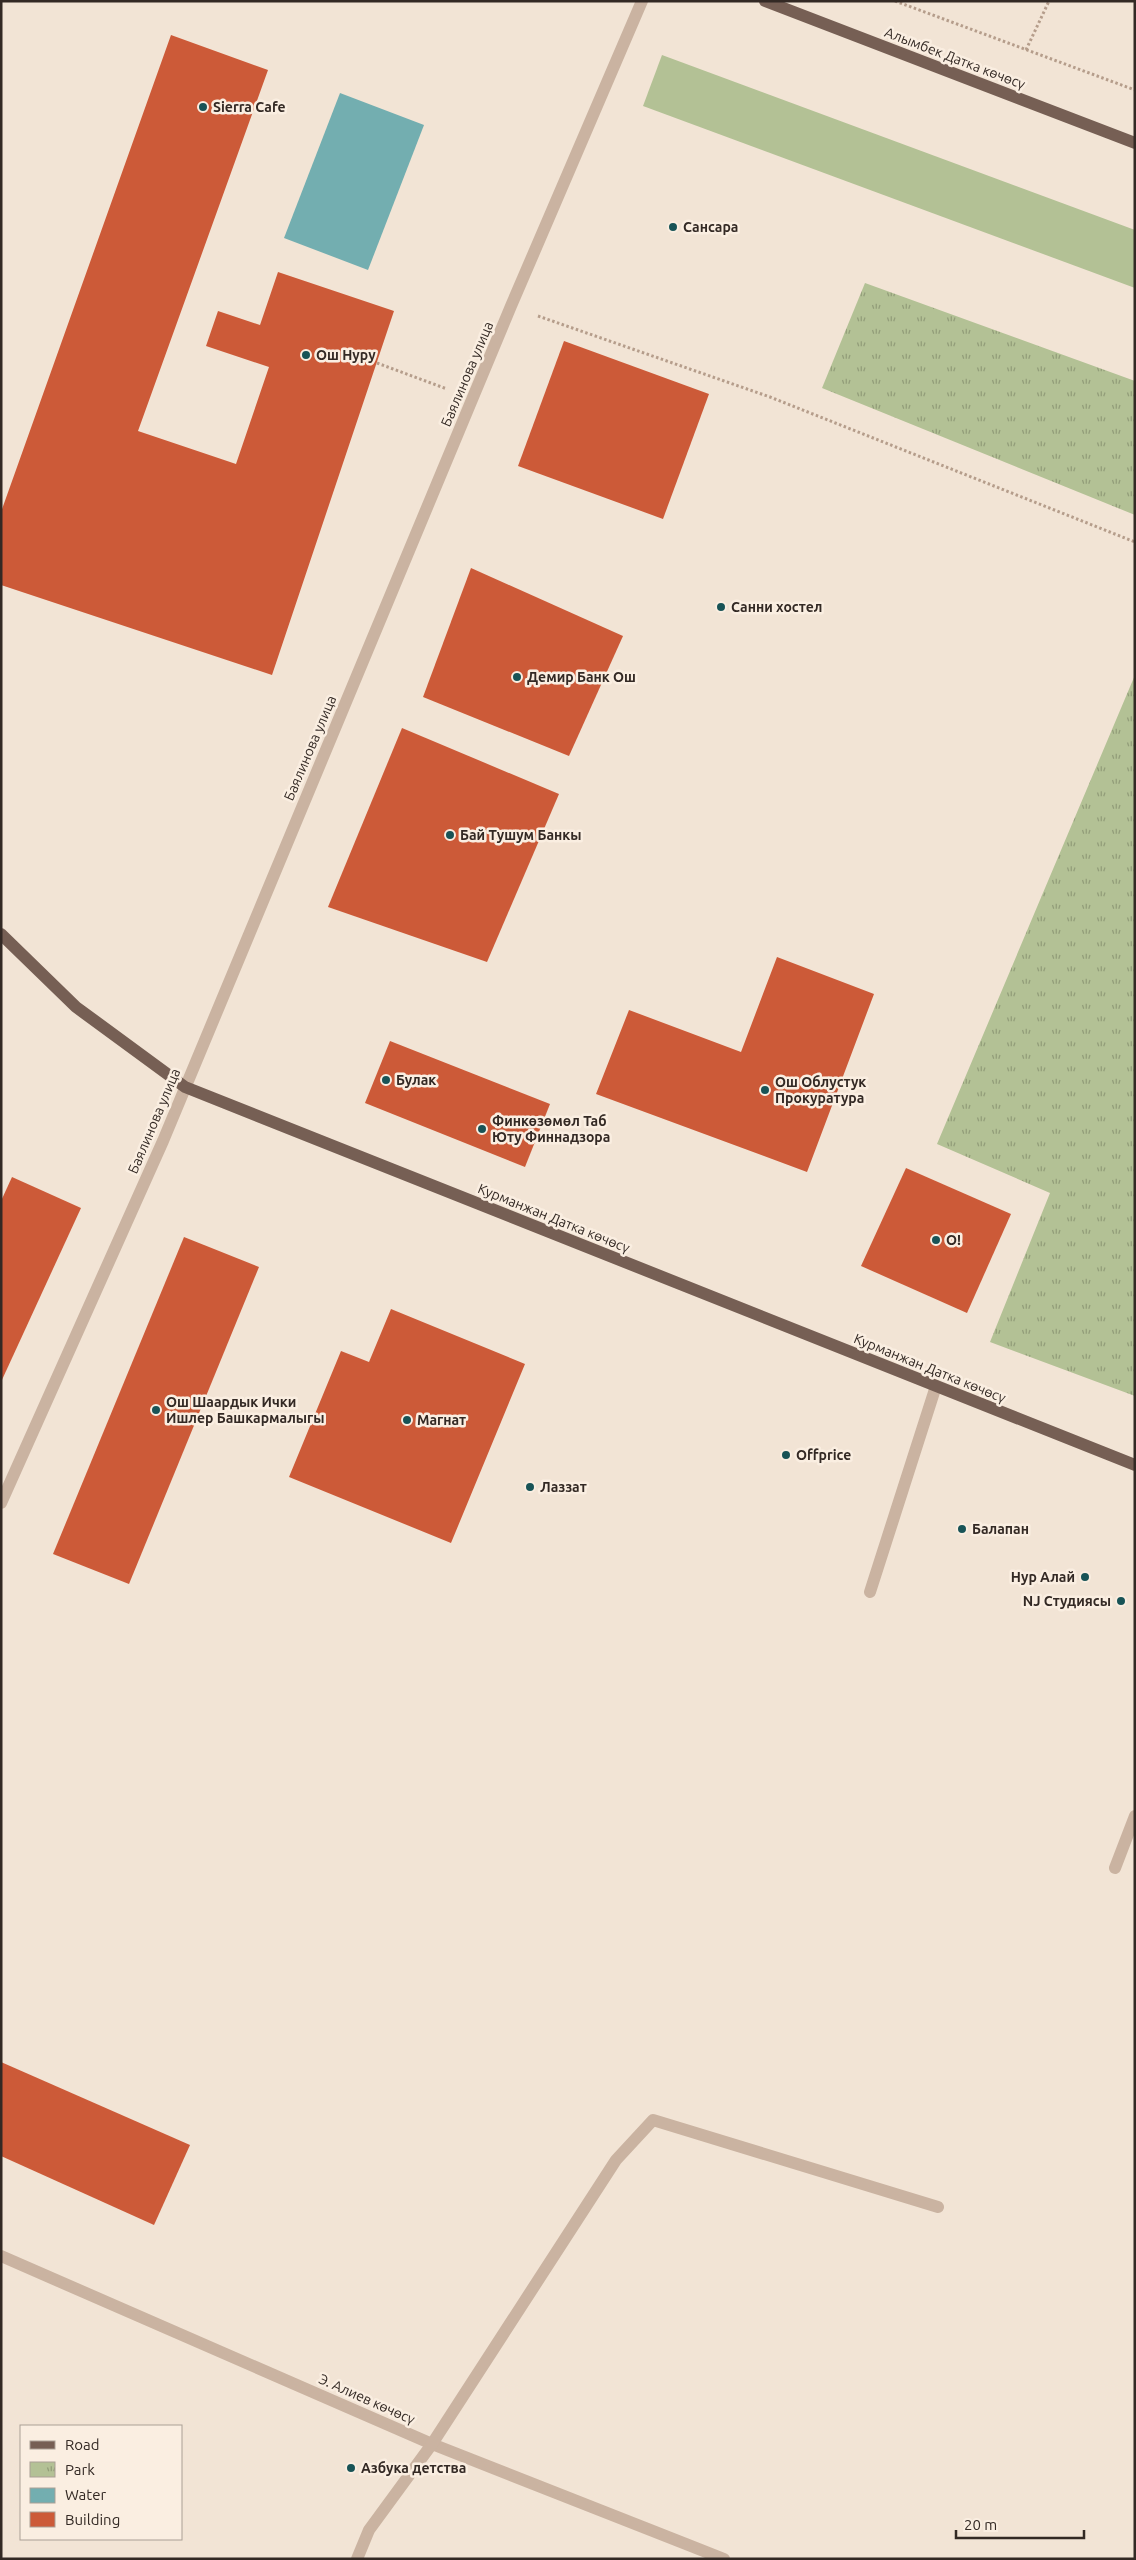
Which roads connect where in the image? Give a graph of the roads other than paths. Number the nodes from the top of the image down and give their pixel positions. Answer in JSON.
{"nodes":[{"id":1,"x":642,"y":1,"type":"edge"},
{"id":2,"x":765,"y":1,"type":"edge"},
{"id":3,"x":1135,"y":143,"type":"edge"},
{"id":4,"x":1,"y":934,"type":"edge"},
{"id":5,"x":185,"y":1087,"type":"junction"},
{"id":6,"x":936,"y":1386,"type":"junction"},
{"id":7,"x":1135,"y":1465,"type":"edge"},
{"id":8,"x":1,"y":1503,"type":"edge"},
{"id":9,"x":870,"y":1592,"type":"dead end"},
{"id":10,"x":1135,"y":1816,"type":"edge"},
{"id":11,"x":1115,"y":1868,"type":"dead end"},
{"id":12,"x":938,"y":2208,"type":"dead end"},
{"id":13,"x":1,"y":2256,"type":"edge"},
{"id":14,"x":432,"y":2444,"type":"junction"},
{"id":15,"x":357,"y":2559,"type":"edge"},
{"id":16,"x":724,"y":2559,"type":"edge"}],
"edges":[{"from":1,"to":5,"type":"street","name":"Баялинова улица"},
{"from":2,"to":3,"type":"main road","name":"Алымбек Датка көчөсү"},
{"from":4,"to":5,"type":"main road","name":"Курманжан Датка көчөсү"},
{"from":5,"to":6,"type":"main road","name":"Курманжан Датка көчөсү"},
{"from":5,"to":8,"type":"street","name":"Баялинова улица"},
{"from":6,"to":7,"type":"main road","name":"Курманжан Датка көчөсү"},
{"from":6,"to":9,"type":"street"},
{"from":10,"to":11,"type":"street"},
{"from":12,"to":14,"type":"street"},
{"from":13,"to":14,"type":"street","name":"Э. Алиев көчөсү"},
{"from":14,"to":15,"type":"street"},
{"from":14,"to":16,"type":"street","name":"Э. Алиев көчөсү"}]}
